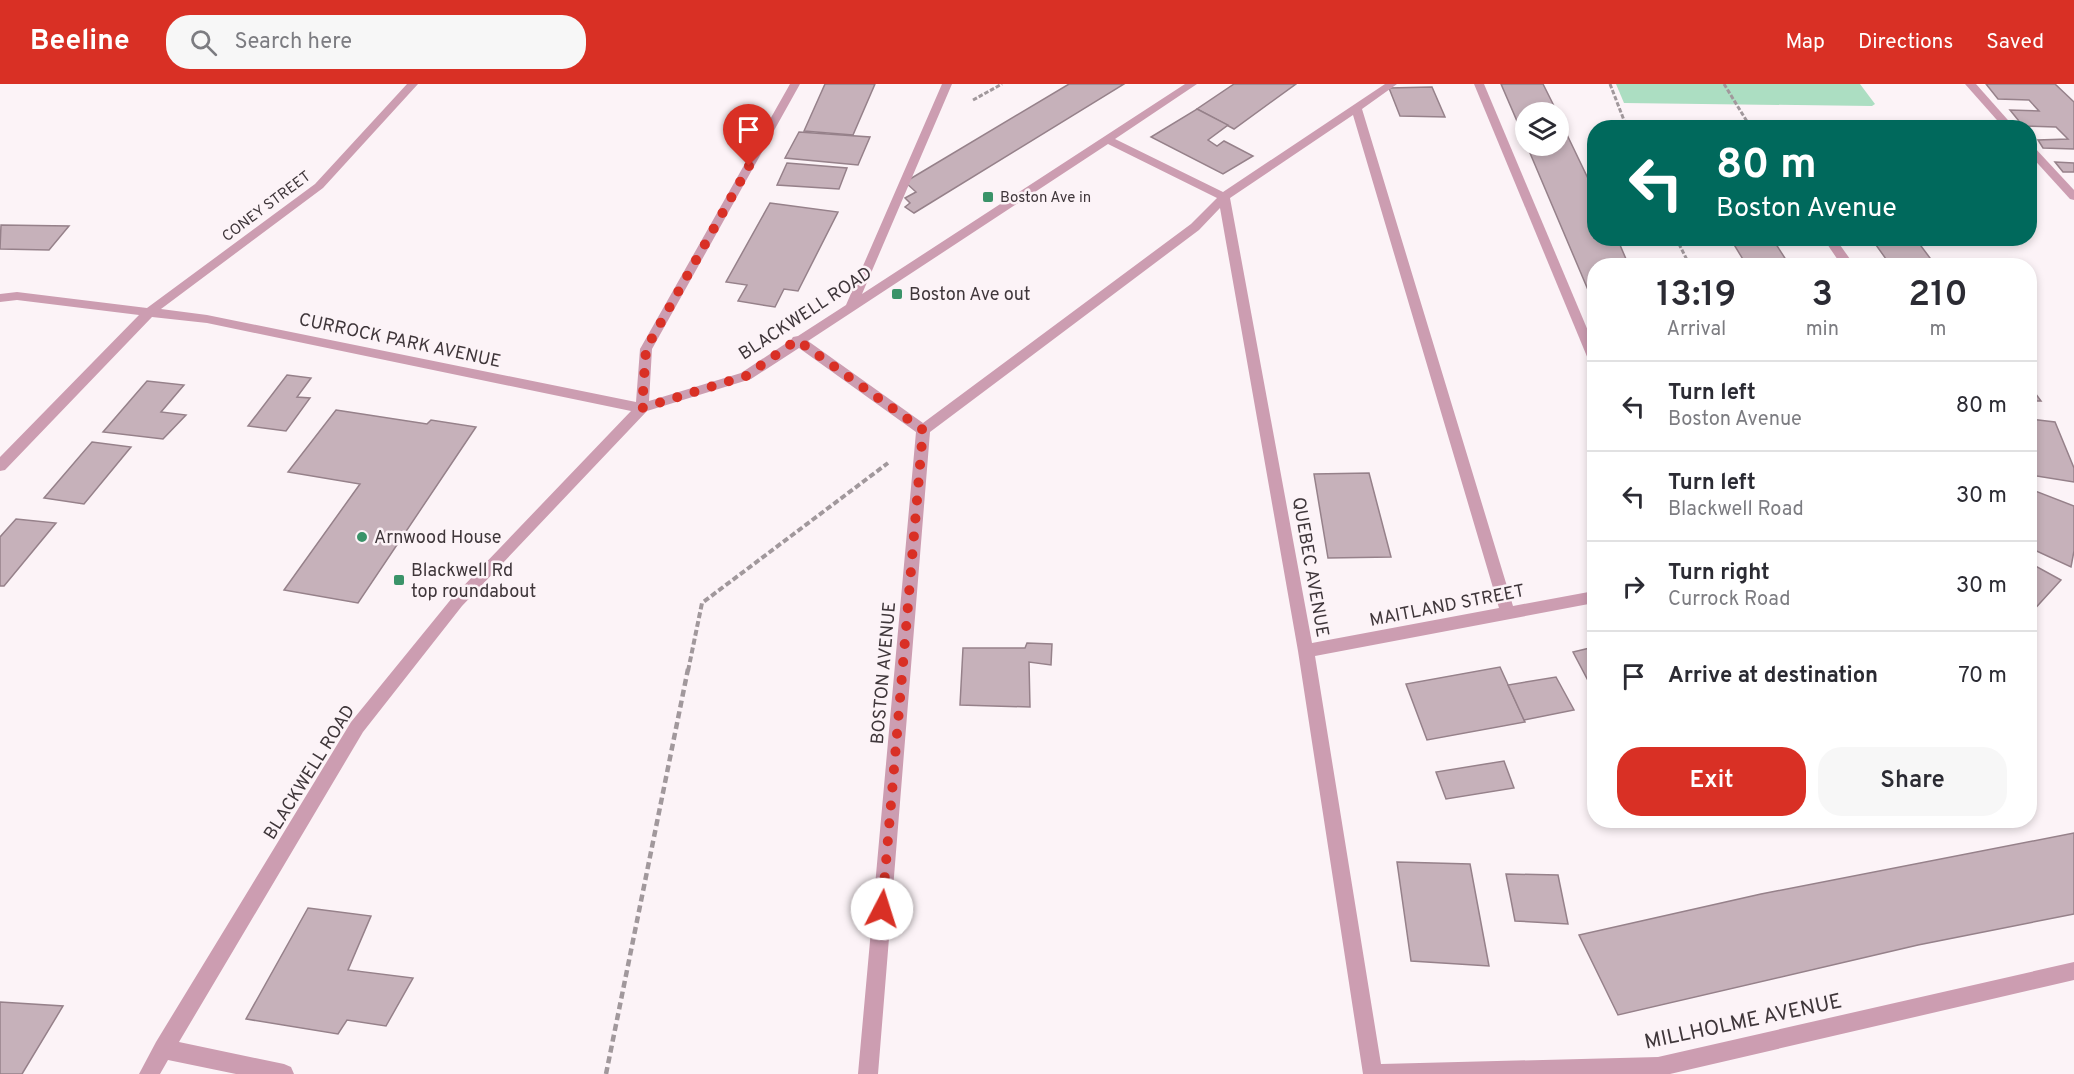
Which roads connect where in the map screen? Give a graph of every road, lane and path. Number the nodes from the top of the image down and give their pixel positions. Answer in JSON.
{"nodes":[{"id":1,"x":413,"y":84,"type":"edge"},
{"id":2,"x":795,"y":84,"type":"edge"},
{"id":3,"x":947,"y":84,"type":"edge"},
{"id":4,"x":1192,"y":84,"type":"edge"},
{"id":5,"x":1392,"y":84,"type":"edge"},
{"id":6,"x":1479,"y":84,"type":"edge"},
{"id":7,"x":1610,"y":84,"type":"edge"},
{"id":8,"x":1724,"y":84,"type":"edge"},
{"id":9,"x":1970,"y":84,"type":"edge"},
{"id":10,"x":1356,"y":108,"type":"junction"},
{"id":11,"x":1624,"y":120,"type":"edge"},
{"id":12,"x":1746,"y":120,"type":"edge"},
{"id":13,"x":2003,"y":120,"type":"edge"},
{"id":14,"x":1107,"y":139,"type":"junction"},
{"id":15,"x":2037,"y":157,"type":"edge"},
{"id":16,"x":1224,"y":197,"type":"junction"},
{"id":17,"x":2074,"y":197,"type":"edge"},
{"id":18,"x":0,"y":298,"type":"edge"},
{"id":19,"x":852,"y":305,"type":"junction"},
{"id":20,"x":149,"y":312,"type":"junction"},
{"id":21,"x":797,"y":340,"type":"junction"},
{"id":22,"x":1587,"y":342,"type":"edge"},
{"id":23,"x":642,"y":408,"type":"junction"},
{"id":24,"x":923,"y":433,"type":"junction"},
{"id":25,"x":0,"y":466,"type":"edge"},
{"id":26,"x":1587,"y":598,"type":"edge"},
{"id":27,"x":1508,"y":613,"type":"junction"},
{"id":28,"x":1306,"y":651,"type":"junction"},
{"id":29,"x":2074,"y":972,"type":"edge"},
{"id":30,"x":164,"y":1049,"type":"junction"},
{"id":31,"x":149,"y":1074,"type":"edge"},
{"id":32,"x":284,"y":1074,"type":"edge"},
{"id":33,"x":606,"y":1074,"type":"edge"},
{"id":34,"x":868,"y":1074,"type":"edge"},
{"id":35,"x":1373,"y":1074,"type":"edge"},
{"id":36,"x":1380,"y":1074,"type":"edge"}],
"edges":[{"from":1,"to":20,"type":"street","name":"CONEY STREET"},
{"from":2,"to":23,"type":"street"},
{"from":3,"to":19,"type":"street"},
{"from":4,"to":14,"type":"street","name":"BLACKWELL ROAD"},
{"from":5,"to":10,"type":"street"},
{"from":6,"to":22,"type":"street"},
{"from":7,"to":11,"type":"path"},
{"from":8,"to":12,"type":"path"},
{"from":9,"to":13,"type":"street"},
{"from":10,"to":16,"type":"street"},
{"from":10,"to":27,"type":"street"},
{"from":14,"to":16,"type":"street"},
{"from":14,"to":19,"type":"street","name":"BLACKWELL ROAD"},
{"from":15,"to":17,"type":"street"},
{"from":16,"to":24,"type":"street"},
{"from":16,"to":28,"type":"street","name":"QUEBEC AVENUE"},
{"from":18,"to":20,"type":"street","name":"CURROCK PARK AVENUE"},
{"from":19,"to":21,"type":"street","name":"BLACKWELL ROAD"},
{"from":20,"to":23,"type":"street","name":"CURROCK PARK AVENUE"},
{"from":20,"to":25,"type":"street"},
{"from":21,"to":23,"type":"street","name":"BLACKWELL ROAD"},
{"from":21,"to":24,"type":"street"},
{"from":23,"to":30,"type":"street","name":"BLACKWELL ROAD"},
{"from":24,"to":33,"type":"path"},
{"from":24,"to":34,"type":"street","name":"BOSTON AVENUE"},
{"from":26,"to":27,"type":"street","name":"MAITLAND STREET"},
{"from":27,"to":28,"type":"street","name":"MAITLAND STREET"},
{"from":28,"to":35,"type":"street","name":"QUEBEC AVENUE"},
{"from":29,"to":36,"type":"street","name":"MILLHOLME AVENUE"},
{"from":30,"to":31,"type":"street","name":"BLACKWELL ROAD"},
{"from":30,"to":32,"type":"street"}]}
